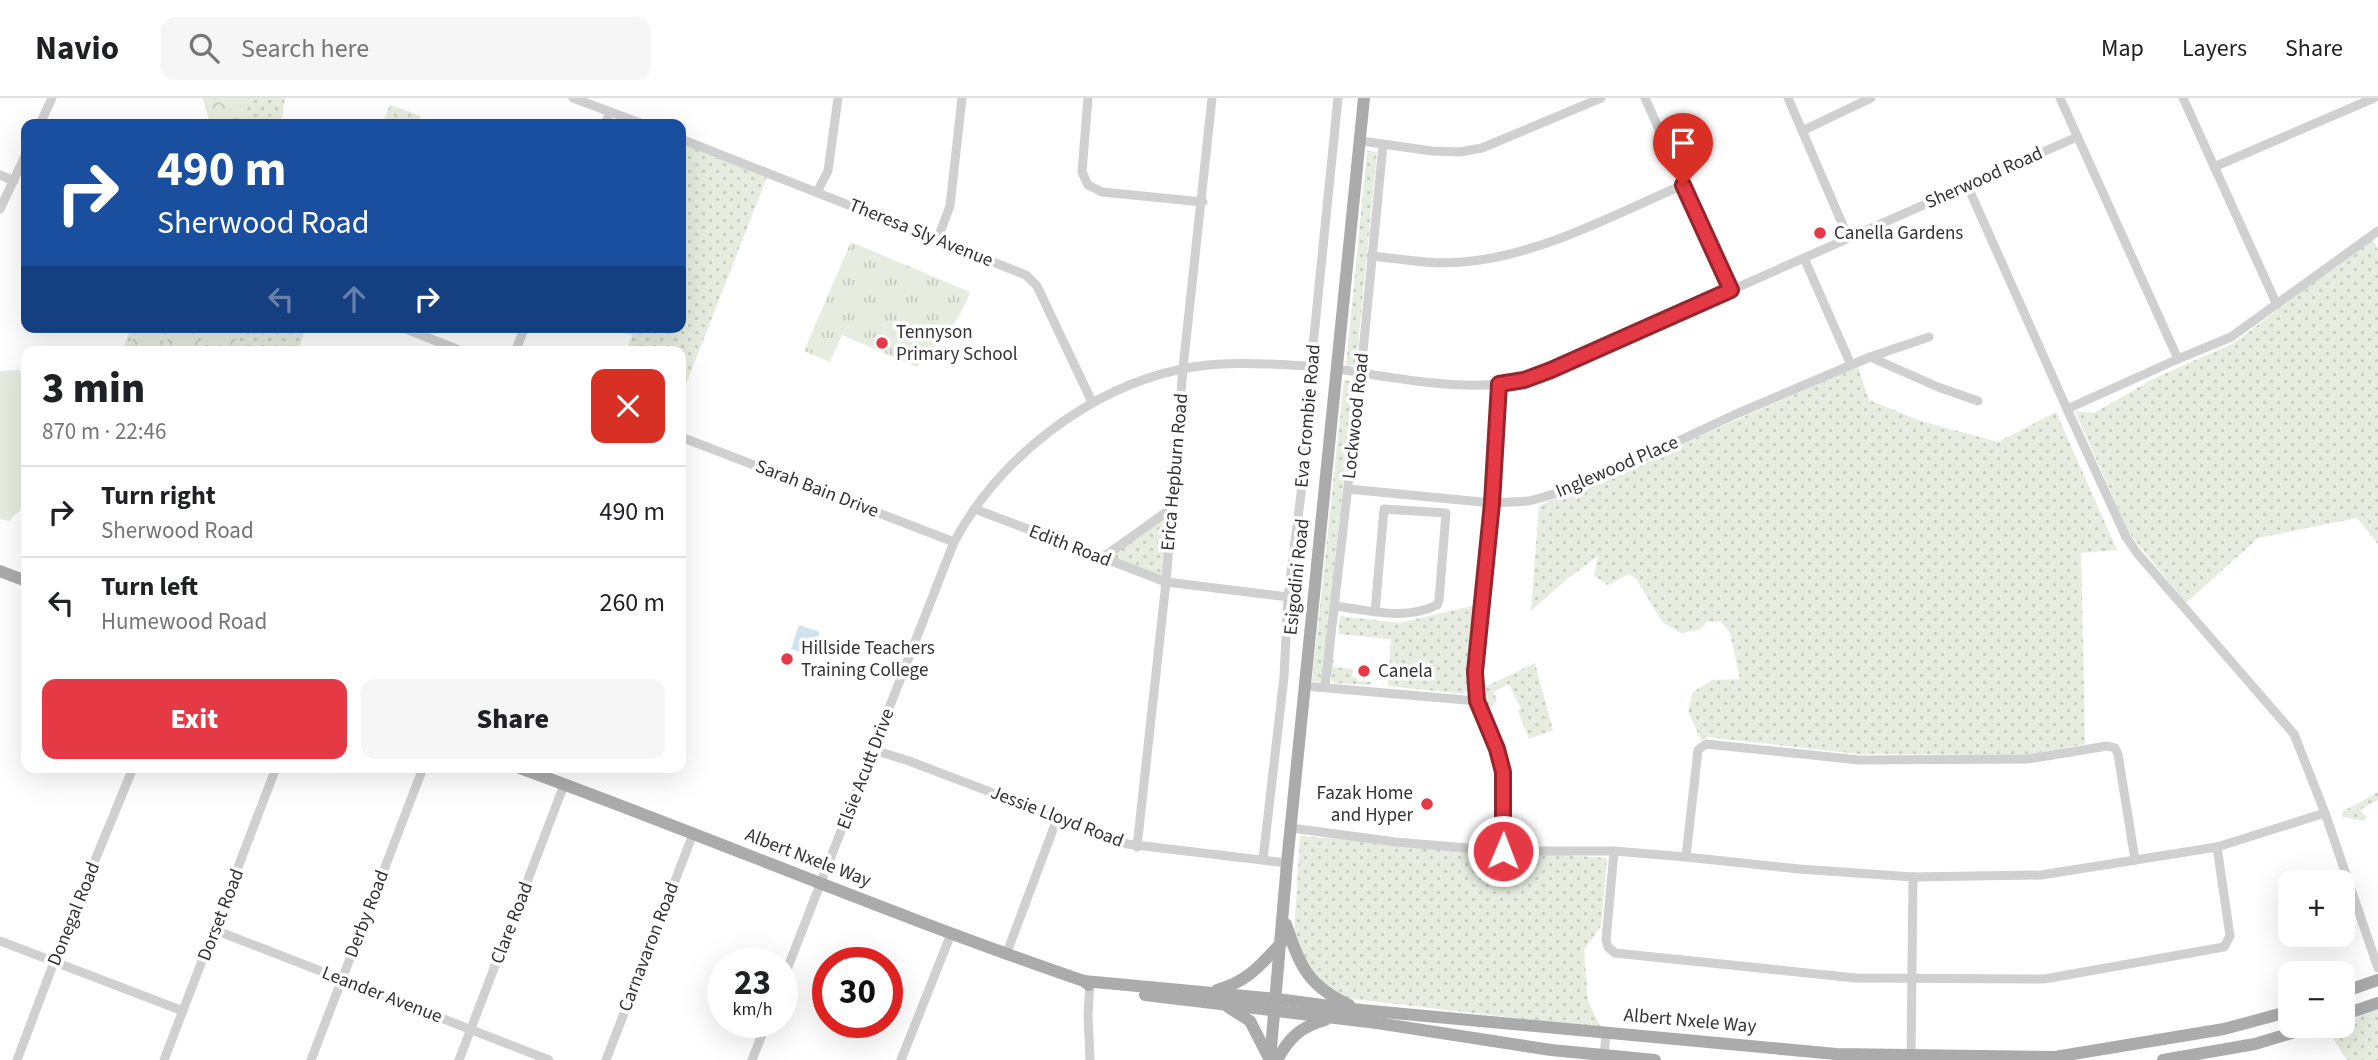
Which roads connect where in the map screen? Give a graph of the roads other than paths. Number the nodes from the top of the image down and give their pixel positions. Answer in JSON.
{"nodes":[{"id":1,"x":52,"y":98,"type":"edge"},
{"id":2,"x":573,"y":98,"type":"edge"},
{"id":3,"x":838,"y":98,"type":"edge"},
{"id":4,"x":962,"y":98,"type":"edge"},
{"id":5,"x":1088,"y":98,"type":"edge"},
{"id":6,"x":1212,"y":98,"type":"edge"},
{"id":7,"x":1338,"y":98,"type":"edge"},
{"id":8,"x":1364,"y":98,"type":"edge"},
{"id":9,"x":1601,"y":98,"type":"edge"},
{"id":10,"x":1645,"y":98,"type":"edge"},
{"id":11,"x":1788,"y":98,"type":"edge"},
{"id":12,"x":1871,"y":98,"type":"edge"},
{"id":13,"x":2060,"y":98,"type":"edge"},
{"id":14,"x":2183,"y":98,"type":"edge"},
{"id":15,"x":2374,"y":98,"type":"edge"},
{"id":16,"x":610,"y":112,"type":"junction"},
{"id":17,"x":42,"y":119,"type":"edge"},
{"id":18,"x":607,"y":119,"type":"edge"},
{"id":19,"x":629,"y":119,"type":"edge"},
{"id":20,"x":1802,"y":131,"type":"junction"},
{"id":21,"x":2077,"y":137,"type":"junction"},
{"id":22,"x":686,"y":141,"type":"edge"},
{"id":23,"x":1360,"y":141,"type":"junction"},
{"id":24,"x":1383,"y":145,"type":"junction"},
{"id":25,"x":21,"y":165,"type":"edge"},
{"id":26,"x":2214,"y":167,"type":"junction"},
{"id":27,"x":0,"y":175,"type":"edge"},
{"id":28,"x":14,"y":181,"type":"junction"},
{"id":29,"x":1683,"y":185,"type":"junction"},
{"id":30,"x":1968,"y":187,"type":"junction"},
{"id":31,"x":817,"y":192,"type":"junction"},
{"id":32,"x":1203,"y":202,"type":"junction"},
{"id":33,"x":0,"y":209,"type":"edge"},
{"id":34,"x":2377,"y":234,"type":"edge"},
{"id":35,"x":1848,"y":237,"type":"junction"},
{"id":36,"x":937,"y":238,"type":"junction"},
{"id":37,"x":1371,"y":256,"type":"junction"},
{"id":38,"x":1804,"y":258,"type":"junction"},
{"id":39,"x":1731,"y":290,"type":"junction"},
{"id":40,"x":2277,"y":305,"type":"junction"},
{"id":41,"x":416,"y":333,"type":"edge"},
{"id":42,"x":1929,"y":337,"type":"dead end"},
{"id":43,"x":449,"y":346,"type":"edge"},
{"id":44,"x":1870,"y":357,"type":"junction"},
{"id":45,"x":2178,"y":359,"type":"junction"},
{"id":46,"x":1851,"y":365,"type":"junction"},
{"id":47,"x":1311,"y":366,"type":"junction"},
{"id":48,"x":1183,"y":368,"type":"junction"},
{"id":49,"x":1338,"y":369,"type":"junction"},
{"id":50,"x":1361,"y":372,"type":"junction"},
{"id":51,"x":1499,"y":384,"type":"junction"},
{"id":52,"x":1978,"y":401,"type":"dead end"},
{"id":53,"x":1092,"y":402,"type":"junction"},
{"id":54,"x":2067,"y":409,"type":"junction"},
{"id":55,"x":686,"y":439,"type":"edge"},
{"id":56,"x":1348,"y":489,"type":"junction"},
{"id":57,"x":1492,"y":503,"type":"junction"},
{"id":58,"x":1172,"y":508,"type":"junction"},
{"id":59,"x":975,"y":509,"type":"junction"},
{"id":60,"x":954,"y":542,"type":"junction"},
{"id":61,"x":1102,"y":558,"type":"junction"},
{"id":62,"x":0,"y":571,"type":"edge"},
{"id":63,"x":21,"y":579,"type":"edge"},
{"id":64,"x":1166,"y":582,"type":"junction"},
{"id":65,"x":1288,"y":597,"type":"junction"},
{"id":66,"x":1335,"y":606,"type":"junction"},
{"id":67,"x":1375,"y":612,"type":"junction"},
{"id":68,"x":1305,"y":687,"type":"junction"},
{"id":69,"x":1325,"y":687,"type":"junction"},
{"id":70,"x":1477,"y":701,"type":"junction"},
{"id":71,"x":874,"y":750,"type":"junction"},
{"id":72,"x":131,"y":773,"type":"edge"},
{"id":73,"x":274,"y":773,"type":"edge"},
{"id":74,"x":421,"y":773,"type":"edge"},
{"id":75,"x":533,"y":773,"type":"edge"},
{"id":76,"x":564,"y":785,"type":"junction"},
{"id":77,"x":2325,"y":813,"type":"junction"},
{"id":78,"x":1057,"y":819,"type":"junction"},
{"id":79,"x":1292,"y":828,"type":"junction"},
{"id":80,"x":693,"y":834,"type":"junction"},
{"id":81,"x":2217,"y":846,"type":"junction"},
{"id":82,"x":1137,"y":847,"type":"junction"},
{"id":83,"x":1503,"y":851,"type":"junction"},
{"id":84,"x":1614,"y":852,"type":"junction"},
{"id":85,"x":1686,"y":857,"type":"junction"},
{"id":86,"x":1263,"y":859,"type":"junction"},
{"id":87,"x":2135,"y":860,"type":"junction"},
{"id":88,"x":1287,"y":863,"type":"junction"},
{"id":89,"x":1913,"y":877,"type":"junction"},
{"id":90,"x":821,"y":882,"type":"junction"},
{"id":91,"x":1284,"y":917,"type":"junction"},
{"id":92,"x":215,"y":930,"type":"junction"},
{"id":93,"x":951,"y":934,"type":"junction"},
{"id":94,"x":0,"y":941,"type":"edge"},
{"id":95,"x":1282,"y":942,"type":"junction"},
{"id":96,"x":796,"y":947,"type":"edge"},
{"id":97,"x":1006,"y":955,"type":"junction"},
{"id":98,"x":55,"y":963,"type":"junction"},
{"id":99,"x":2378,"y":968,"type":"edge"},
{"id":100,"x":2378,"y":979,"type":"edge"},
{"id":101,"x":1912,"y":980,"type":"junction"},
{"id":102,"x":341,"y":981,"type":"junction"},
{"id":103,"x":1088,"y":982,"type":"junction"},
{"id":104,"x":2355,"y":988,"type":"edge"},
{"id":105,"x":1210,"y":992,"type":"junction"},
{"id":106,"x":2378,"y":1003,"type":"edge"},
{"id":107,"x":1222,"y":1004,"type":"junction"},
{"id":108,"x":1276,"y":1005,"type":"junction"},
{"id":109,"x":1361,"y":1010,"type":"junction"},
{"id":110,"x":183,"y":1011,"type":"junction"},
{"id":111,"x":2355,"y":1011,"type":"edge"},
{"id":112,"x":2278,"y":1015,"type":"edge"},
{"id":113,"x":1332,"y":1018,"type":"junction"},
{"id":114,"x":471,"y":1029,"type":"junction"},
{"id":115,"x":1606,"y":1033,"type":"junction"},
{"id":116,"x":2278,"y":1037,"type":"edge"},
{"id":117,"x":761,"y":1038,"type":"edge"},
{"id":118,"x":1911,"y":1055,"type":"junction"},
{"id":119,"x":1604,"y":1057,"type":"edge"},
{"id":120,"x":2055,"y":1058,"type":"edge"},
{"id":121,"x":18,"y":1060,"type":"edge"},
{"id":122,"x":164,"y":1060,"type":"edge"},
{"id":123,"x":311,"y":1060,"type":"edge"},
{"id":124,"x":459,"y":1060,"type":"edge"},
{"id":125,"x":549,"y":1060,"type":"edge"},
{"id":126,"x":606,"y":1060,"type":"edge"},
{"id":127,"x":752,"y":1060,"type":"edge"},
{"id":128,"x":901,"y":1060,"type":"edge"},
{"id":129,"x":1090,"y":1060,"type":"edge"},
{"id":130,"x":1270,"y":1060,"type":"edge"},
{"id":131,"x":1277,"y":1060,"type":"edge"},
{"id":132,"x":1655,"y":1060,"type":"edge"},
{"id":133,"x":2163,"y":1060,"type":"edge"}],
"edges":[{"from":1,"to":17,"type":"street"},
{"from":2,"to":16,"type":"street"},
{"from":3,"to":31,"type":"street"},
{"from":4,"to":36,"type":"street"},
{"from":5,"to":32,"type":"street"},
{"from":6,"to":32,"type":"street","name":"Erica Hepburn Road"},
{"from":7,"to":47,"type":"street","name":"Eva Crombie Road"},
{"from":8,"to":23,"type":"main road","name":"Esigodini Road"},
{"from":9,"to":24,"type":"street"},
{"from":10,"to":29,"type":"street"},
{"from":11,"to":20,"type":"street"},
{"from":12,"to":20,"type":"street"},
{"from":13,"to":21,"type":"street"},
{"from":14,"to":26,"type":"street"},
{"from":15,"to":26,"type":"street"},
{"from":16,"to":18,"type":"street"},
{"from":16,"to":19,"type":"street"},
{"from":20,"to":35,"type":"street"},
{"from":21,"to":30,"type":"street","name":"Sherwood Road"},
{"from":21,"to":45,"type":"street"},
{"from":22,"to":31,"type":"street","name":"Theresa Sly Avenue"},
{"from":23,"to":24,"type":"street"},
{"from":23,"to":49,"type":"main road","name":"Esigodini Road"},
{"from":24,"to":37,"type":"street","name":"Lockwood Road"},
{"from":25,"to":28,"type":"street"},
{"from":26,"to":40,"type":"street"},
{"from":27,"to":28,"type":"street"},
{"from":28,"to":33,"type":"street"},
{"from":29,"to":37,"type":"street"},
{"from":29,"to":39,"type":"street"},
{"from":30,"to":35,"type":"street","name":"Sherwood Road"},
{"from":30,"to":54,"type":"street"},
{"from":31,"to":36,"type":"street","name":"Theresa Sly Avenue"},
{"from":32,"to":48,"type":"street","name":"Erica Hepburn Road"},
{"from":34,"to":40,"type":"street"},
{"from":35,"to":38,"type":"street","name":"Sherwood Road"},
{"from":36,"to":53,"type":"street","name":"Theresa Sly Avenue"},
{"from":37,"to":50,"type":"street","name":"Lockwood Road"},
{"from":38,"to":39,"type":"street","name":"Sherwood Road"},
{"from":38,"to":46,"type":"street"},
{"from":39,"to":51,"type":"street","name":"Sherwood Road"},
{"from":40,"to":45,"type":"street"},
{"from":41,"to":43,"type":"street"},
{"from":42,"to":44,"type":"street","name":"Inglewood Place"},
{"from":44,"to":46,"type":"street","name":"Inglewood Place"},
{"from":44,"to":52,"type":"street"},
{"from":45,"to":54,"type":"street"},
{"from":46,"to":57,"type":"street","name":"Inglewood Place"},
{"from":47,"to":48,"type":"street","name":"Elsie Acutt Drive"},
{"from":47,"to":65,"type":"street","name":"Eva Crombie Road"},
{"from":48,"to":53,"type":"street","name":"Elsie Acutt Drive"},
{"from":48,"to":58,"type":"street","name":"Erica Hepburn Road"},
{"from":49,"to":50,"type":"street","name":"Sherwood Road"},
{"from":49,"to":68,"type":"main road","name":"Esigodini Road"},
{"from":50,"to":51,"type":"street","name":"Sherwood Road"},
{"from":50,"to":56,"type":"street","name":"Lockwood Road"},
{"from":51,"to":57,"type":"street"},
{"from":53,"to":59,"type":"street","name":"Elsie Acutt Drive"},
{"from":54,"to":77,"type":"street"},
{"from":55,"to":60,"type":"street","name":"Sarah Bain Drive"},
{"from":56,"to":57,"type":"street","name":"Inglewood Place"},
{"from":56,"to":66,"type":"street","name":"Lockwood Road"},
{"from":57,"to":70,"type":"street"},
{"from":58,"to":61,"type":"street"},
{"from":58,"to":64,"type":"street","name":"Erica Hepburn Road"},
{"from":59,"to":60,"type":"street","name":"Elsie Acutt Drive"},
{"from":59,"to":61,"type":"street","name":"Edith Road"},
{"from":60,"to":71,"type":"street","name":"Elsie Acutt Drive"},
{"from":61,"to":64,"type":"street","name":"Edith Road"},
{"from":62,"to":63,"type":"main road"},
{"from":64,"to":65,"type":"street","name":"Edith Road"},
{"from":64,"to":82,"type":"street","name":"Erica Hepburn Road"},
{"from":65,"to":86,"type":"street","name":"Eva Crombie Road"},
{"from":66,"to":67,"type":"street"},
{"from":66,"to":69,"type":"street","name":"Lockwood Road"},
{"from":67,"to":67,"type":"street"},
{"from":68,"to":69,"type":"street"},
{"from":68,"to":79,"type":"main road","name":"Esigodini Road"},
{"from":69,"to":70,"type":"street"},
{"from":70,"to":83,"type":"street"},
{"from":71,"to":78,"type":"street","name":"Jessie Lloyd Road"},
{"from":71,"to":90,"type":"street","name":"Elsie Acutt Drive"},
{"from":72,"to":98,"type":"street","name":"Donegal Road"},
{"from":73,"to":92,"type":"street","name":"Dorset Road"},
{"from":74,"to":102,"type":"street","name":"Derby Road"},
{"from":75,"to":76,"type":"main road","name":"Albert Nxele Way"},
{"from":76,"to":80,"type":"main road","name":"Albert Nxele Way"},
{"from":76,"to":114,"type":"street","name":"Clare Road"},
{"from":77,"to":81,"type":"street"},
{"from":77,"to":99,"type":"street"},
{"from":78,"to":82,"type":"street","name":"Jessie Lloyd Road"},
{"from":78,"to":97,"type":"street"},
{"from":79,"to":83,"type":"street"},
{"from":79,"to":88,"type":"main road","name":"Esigodini Road"},
{"from":80,"to":90,"type":"main road","name":"Albert Nxele Way"},
{"from":80,"to":126,"type":"street","name":"Carnavaron Road"},
{"from":81,"to":87,"type":"street"},
{"from":81,"to":101,"type":"street"},
{"from":82,"to":86,"type":"street","name":"Jessie Lloyd Road"},
{"from":83,"to":84,"type":"street"},
{"from":84,"to":85,"type":"street"},
{"from":84,"to":101,"type":"street"},
{"from":85,"to":87,"type":"street"},
{"from":85,"to":89,"type":"street"},
{"from":86,"to":88,"type":"street","name":"Jessie Lloyd Road"},
{"from":87,"to":89,"type":"street"},
{"from":88,"to":91,"type":"main road","name":"Esigodini Road"},
{"from":89,"to":101,"type":"street"},
{"from":90,"to":93,"type":"main road","name":"Albert Nxele Way"},
{"from":90,"to":96,"type":"street","name":"Elsie Acutt Drive"},
{"from":91,"to":95,"type":"main road","name":"Esigodini Road"},
{"from":91,"to":109,"type":"main road"},
{"from":92,"to":102,"type":"street","name":"Leander Avenue"},
{"from":92,"to":110,"type":"street","name":"Dorset Road"},
{"from":93,"to":97,"type":"main road","name":"Albert Nxele Way"},
{"from":93,"to":128,"type":"street"},
{"from":94,"to":98,"type":"street"},
{"from":95,"to":105,"type":"main road"},
{"from":95,"to":108,"type":"main road","name":"Esigodini Road"},
{"from":97,"to":103,"type":"main road","name":"Albert Nxele Way"},
{"from":98,"to":110,"type":"street"},
{"from":98,"to":121,"type":"street","name":"Donegal Road"},
{"from":100,"to":104,"type":"main road"},
{"from":101,"to":118,"type":"street"},
{"from":102,"to":114,"type":"street","name":"Leander Avenue"},
{"from":102,"to":123,"type":"street","name":"Derby Road"},
{"from":103,"to":105,"type":"main road","name":"Albert Nxele Way"},
{"from":103,"to":107,"type":"main road","name":"Albert Nxele Way"},
{"from":103,"to":129,"type":"street"},
{"from":105,"to":108,"type":"main road","name":"Albert Nxele Way"},
{"from":106,"to":111,"type":"main road"},
{"from":107,"to":108,"type":"main road","name":"Albert Nxele Way"},
{"from":107,"to":130,"type":"main road"},
{"from":108,"to":109,"type":"main road","name":"Albert Nxele Way"},
{"from":108,"to":113,"type":"main road","name":"Albert Nxele Way"},
{"from":108,"to":130,"type":"main road","name":"Esigodini Road"},
{"from":109,"to":115,"type":"main road","name":"Albert Nxele Way"},
{"from":110,"to":122,"type":"street","name":"Dorset Road"},
{"from":112,"to":120,"type":"main road","name":"Albert Nxele Way"},
{"from":113,"to":119,"type":"main road","name":"Albert Nxele Way"},
{"from":113,"to":131,"type":"main road"},
{"from":114,"to":124,"type":"street","name":"Clare Road"},
{"from":114,"to":125,"type":"street","name":"Leander Avenue"},
{"from":115,"to":118,"type":"main road","name":"Albert Nxele Way"},
{"from":115,"to":119,"type":"street"},
{"from":116,"to":133,"type":"main road"},
{"from":117,"to":127,"type":"street"},
{"from":118,"to":120,"type":"main road","name":"Albert Nxele Way"},
{"from":119,"to":132,"type":"main road","name":"Albert Nxele Way"}]}
